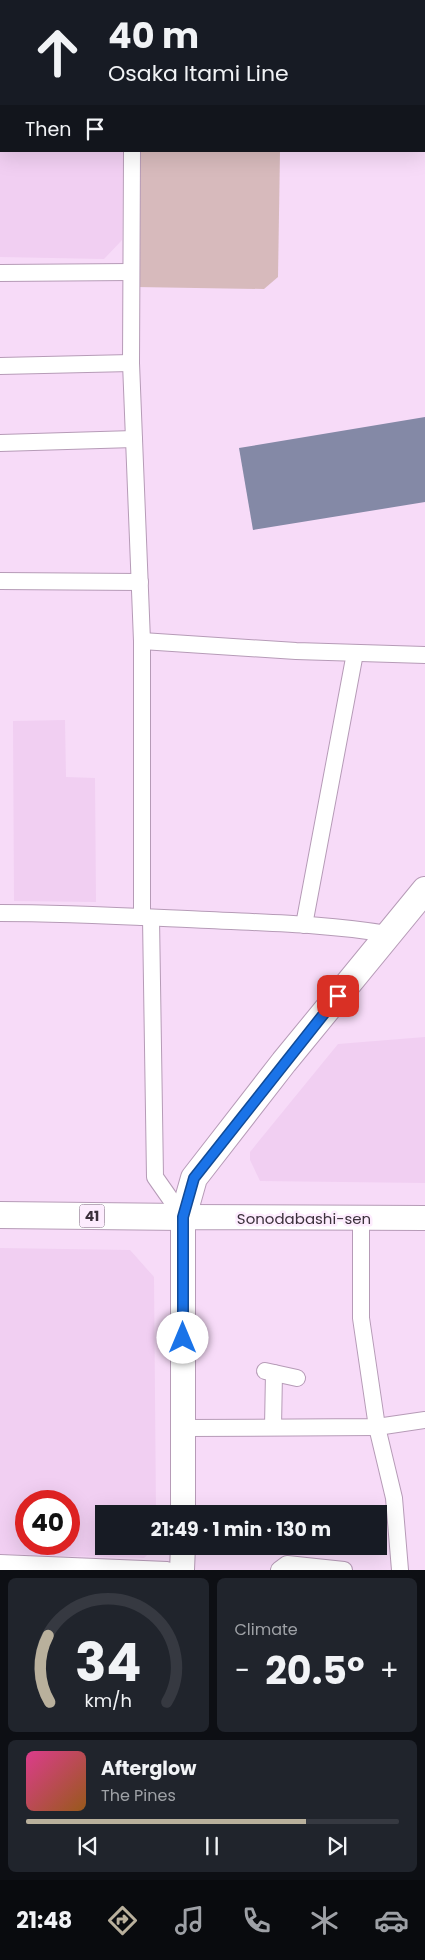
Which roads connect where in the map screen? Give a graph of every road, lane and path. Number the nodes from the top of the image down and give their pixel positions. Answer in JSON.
{"nodes":[{"id":1,"x":132,"y":152,"type":"edge"},
{"id":2,"x":131,"y":272,"type":"junction"},
{"id":3,"x":0,"y":273,"type":"edge"},
{"id":4,"x":131,"y":363,"type":"junction"},
{"id":5,"x":0,"y":366,"type":"edge"},
{"id":6,"x":134,"y":439,"type":"junction"},
{"id":7,"x":0,"y":443,"type":"edge"},
{"id":8,"x":0,"y":581,"type":"edge"},
{"id":9,"x":140,"y":582,"type":"junction"},
{"id":10,"x":142,"y":641,"type":"junction"},
{"id":11,"x":356,"y":653,"type":"junction"},
{"id":12,"x":425,"y":655,"type":"edge"},
{"id":13,"x":425,"y":890,"type":"edge"},
{"id":14,"x":0,"y":913,"type":"edge"},
{"id":15,"x":146,"y":918,"type":"junction"},
{"id":16,"x":304,"y":925,"type":"junction"},
{"id":17,"x":388,"y":934,"type":"junction"},
{"id":18,"x":0,"y":1215,"type":"edge"},
{"id":19,"x":183,"y":1217,"type":"junction"},
{"id":20,"x":361,"y":1218,"type":"junction"},
{"id":21,"x":425,"y":1218,"type":"edge"},
{"id":22,"x":297,"y":1378,"type":"dead end"},
{"id":23,"x":425,"y":1420,"type":"edge"},
{"id":24,"x":272,"y":1427,"type":"junction"},
{"id":25,"x":377,"y":1427,"type":"junction"},
{"id":26,"x":184,"y":1428,"type":"junction"},
{"id":27,"x":183,"y":1505,"type":"edge"},
{"id":28,"x":183,"y":1555,"type":"edge"},
{"id":29,"x":0,"y":1563,"type":"edge"},
{"id":30,"x":167,"y":1570,"type":"edge"},
{"id":31,"x":182,"y":1570,"type":"edge"},
{"id":32,"x":279,"y":1570,"type":"edge"},
{"id":33,"x":344,"y":1570,"type":"edge"},
{"id":34,"x":400,"y":1570,"type":"edge"}],
"edges":[{"from":1,"to":2,"type":"street"},
{"from":2,"to":3,"type":"street"},
{"from":2,"to":4,"type":"street"},
{"from":4,"to":5,"type":"street"},
{"from":4,"to":6,"type":"street"},
{"from":6,"to":7,"type":"street"},
{"from":6,"to":9,"type":"street"},
{"from":8,"to":9,"type":"street"},
{"from":9,"to":10,"type":"street"},
{"from":10,"to":11,"type":"street"},
{"from":10,"to":15,"type":"street"},
{"from":11,"to":12,"type":"street"},
{"from":11,"to":16,"type":"street"},
{"from":13,"to":17,"type":"main road"},
{"from":14,"to":15,"type":"street"},
{"from":15,"to":16,"type":"street"},
{"from":15,"to":19,"type":"street"},
{"from":16,"to":17,"type":"street"},
{"from":17,"to":19,"type":"main road"},
{"from":18,"to":19,"type":"main road","number":"41"},
{"from":19,"to":20,"type":"street","name":"Sonodabashi-sen"},
{"from":19,"to":26,"type":"street"},
{"from":20,"to":21,"type":"street","name":"Sonodabashi-sen"},
{"from":20,"to":25,"type":"street"},
{"from":22,"to":24,"type":"street"},
{"from":23,"to":25,"type":"street"},
{"from":24,"to":25,"type":"street"},
{"from":24,"to":26,"type":"street"},
{"from":25,"to":34,"type":"street"},
{"from":26,"to":27,"type":"street"},
{"from":28,"to":31,"type":"street"},
{"from":29,"to":30,"type":"street"},
{"from":32,"to":33,"type":"street"}]}
